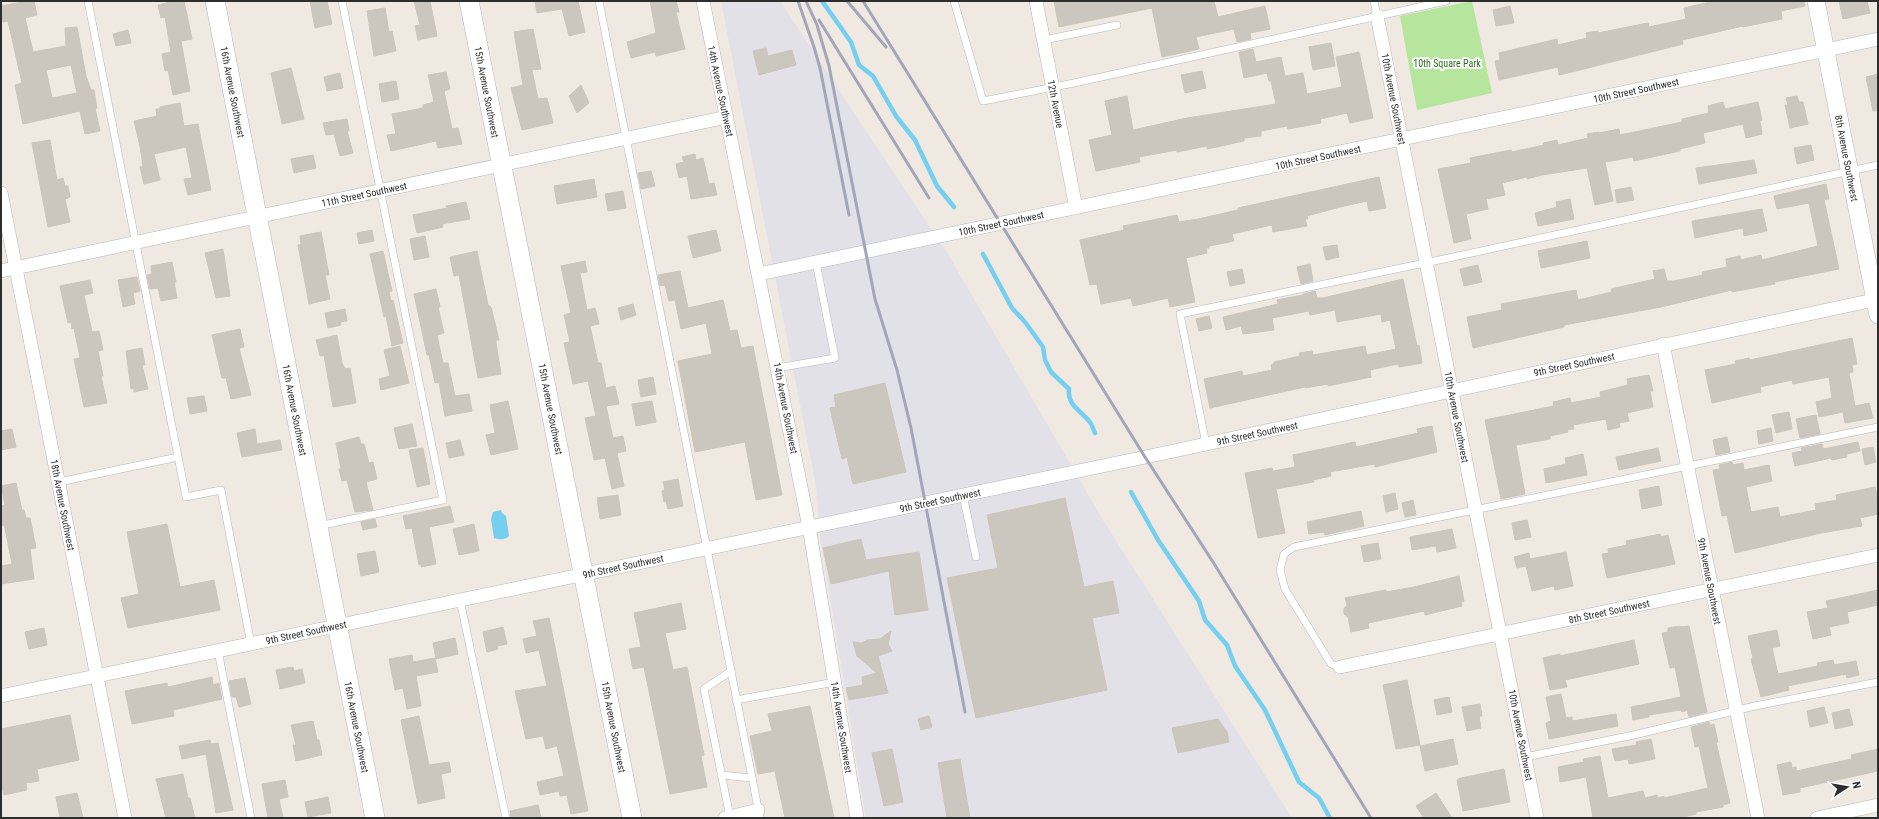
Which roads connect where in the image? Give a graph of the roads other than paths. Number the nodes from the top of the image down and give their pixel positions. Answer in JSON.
{"nodes":[{"id":1,"x":88,"y":1,"type":"edge"},
{"id":2,"x":215,"y":1,"type":"edge"},
{"id":3,"x":342,"y":1,"type":"edge"},
{"id":4,"x":469,"y":1,"type":"edge"},
{"id":5,"x":599,"y":1,"type":"edge"},
{"id":6,"x":703,"y":1,"type":"edge"},
{"id":7,"x":954,"y":1,"type":"edge"},
{"id":8,"x":1036,"y":1,"type":"edge"},
{"id":9,"x":1374,"y":1,"type":"edge"},
{"id":10,"x":1446,"y":1,"type":"edge"},
{"id":11,"x":1816,"y":1,"type":"edge"},
{"id":12,"x":1377,"y":16,"type":"junction"},
{"id":13,"x":1117,"y":25,"type":"dead end"},
{"id":14,"x":1878,"y":39,"type":"edge"},
{"id":15,"x":1044,"y":40,"type":"junction"},
{"id":16,"x":1826,"y":50,"type":"junction"},
{"id":17,"x":1053,"y":88,"type":"junction"},
{"id":18,"x":727,"y":117,"type":"junction"},
{"id":19,"x":626,"y":139,"type":"junction"},
{"id":20,"x":1402,"y":140,"type":"junction"},
{"id":21,"x":502,"y":165,"type":"junction"},
{"id":22,"x":1878,"y":165,"type":"edge"},
{"id":23,"x":1850,"y":170,"type":"junction"},
{"id":24,"x":380,"y":191,"type":"junction"},
{"id":25,"x":1,"y":193,"type":"edge"},
{"id":26,"x":1076,"y":208,"type":"junction"},
{"id":27,"x":257,"y":217,"type":"junction"},
{"id":28,"x":136,"y":242,"type":"junction"},
{"id":29,"x":816,"y":262,"type":"junction"},
{"id":30,"x":1427,"y":263,"type":"junction"},
{"id":31,"x":16,"y":268,"type":"junction"},
{"id":32,"x":1,"y":271,"type":"edge"},
{"id":33,"x":759,"y":274,"type":"junction"},
{"id":34,"x":1877,"y":304,"type":"edge"},
{"id":35,"x":1663,"y":344,"type":"junction"},
{"id":36,"x":777,"y":368,"type":"junction"},
{"id":37,"x":1452,"y":390,"type":"junction"},
{"id":38,"x":1878,"y":427,"type":"edge"},
{"id":39,"x":1206,"y":444,"type":"junction"},
{"id":40,"x":178,"y":457,"type":"junction"},
{"id":41,"x":1688,"y":466,"type":"junction"},
{"id":42,"x":58,"y":482,"type":"junction"},
{"id":43,"x":963,"y":495,"type":"junction"},
{"id":44,"x":1476,"y":511,"type":"junction"},
{"id":45,"x":318,"y":526,"type":"junction"},
{"id":46,"x":809,"y":527,"type":"junction"},
{"id":47,"x":706,"y":549,"type":"junction"},
{"id":48,"x":1878,"y":555,"type":"edge"},
{"id":49,"x":976,"y":557,"type":"dead end"},
{"id":50,"x":583,"y":574,"type":"junction"},
{"id":51,"x":1712,"y":589,"type":"junction"},
{"id":52,"x":460,"y":600,"type":"junction"},
{"id":53,"x":337,"y":626,"type":"junction"},
{"id":54,"x":1501,"y":634,"type":"junction"},
{"id":55,"x":251,"y":644,"type":"junction"},
{"id":56,"x":218,"y":651,"type":"junction"},
{"id":57,"x":1340,"y":667,"type":"joint"},
{"id":58,"x":731,"y":671,"type":"junction"},
{"id":59,"x":97,"y":676,"type":"junction"},
{"id":60,"x":835,"y":682,"type":"junction"},
{"id":61,"x":1878,"y":682,"type":"edge"},
{"id":62,"x":1,"y":696,"type":"edge"},
{"id":63,"x":736,"y":700,"type":"junction"},
{"id":64,"x":1736,"y":710,"type":"junction"},
{"id":65,"x":1525,"y":757,"type":"junction"},
{"id":66,"x":721,"y":775,"type":"junction"},
{"id":67,"x":752,"y":778,"type":"junction"},
{"id":68,"x":1878,"y":805,"type":"edge"},
{"id":69,"x":759,"y":814,"type":"edge"},
{"id":70,"x":727,"y":817,"type":"edge"},
{"id":71,"x":125,"y":818,"type":"edge"},
{"id":72,"x":251,"y":818,"type":"edge"},
{"id":73,"x":375,"y":818,"type":"edge"},
{"id":74,"x":506,"y":818,"type":"edge"},
{"id":75,"x":632,"y":818,"type":"edge"},
{"id":76,"x":857,"y":818,"type":"edge"},
{"id":77,"x":1537,"y":818,"type":"edge"},
{"id":78,"x":1758,"y":818,"type":"edge"},
{"id":79,"x":1817,"y":818,"type":"edge"}],
"edges":[{"from":1,"to":28,"type":"lane"},
{"from":2,"to":27,"type":"main road","name":"16th Avenue Southwest"},
{"from":3,"to":24,"type":"lane"},
{"from":4,"to":21,"type":"main road","name":"15th Avenue Southwest"},
{"from":5,"to":19,"type":"lane"},
{"from":6,"to":18,"type":"street","name":"14th Avenue Southwest"},
{"from":7,"to":17,"type":"lane"},
{"from":8,"to":15,"type":"street","name":"12th Avenue"},
{"from":9,"to":12,"type":"lane"},
{"from":10,"to":12,"type":"lane"},
{"from":11,"to":16,"type":"street","name":"8th Avenue Southwest"},
{"from":12,"to":17,"type":"lane"},
{"from":12,"to":20,"type":"street","name":"10th Avenue Southwest"},
{"from":13,"to":15,"type":"lane"},
{"from":14,"to":16,"type":"street","name":"10th Street Southwest"},
{"from":15,"to":17,"type":"street","name":"12th Avenue"},
{"from":16,"to":20,"type":"street","name":"10th Street Southwest"},
{"from":16,"to":23,"type":"street","name":"8th Avenue Southwest"},
{"from":17,"to":26,"type":"street","name":"12th Avenue"},
{"from":18,"to":19,"type":"street","name":"11th Street Southwest"},
{"from":18,"to":33,"type":"street","name":"14th Avenue Southwest"},
{"from":19,"to":21,"type":"street","name":"11th Street Southwest"},
{"from":19,"to":47,"type":"lane"},
{"from":20,"to":26,"type":"street","name":"10th Street Southwest"},
{"from":20,"to":30,"type":"street","name":"10th Avenue Southwest"},
{"from":21,"to":24,"type":"street","name":"11th Street Southwest"},
{"from":21,"to":50,"type":"main road","name":"15th Avenue Southwest"},
{"from":22,"to":23,"type":"lane"},
{"from":23,"to":30,"type":"lane"},
{"from":23,"to":34,"type":"street","name":"8th Avenue Southwest"},
{"from":24,"to":27,"type":"street","name":"11th Street Southwest"},
{"from":24,"to":45,"type":"lane"},
{"from":25,"to":31,"type":"street","name":"18th Avenue Southwest"},
{"from":26,"to":29,"type":"street","name":"10th Street Southwest"},
{"from":27,"to":28,"type":"street","name":"11th Street Southwest"},
{"from":27,"to":45,"type":"main road","name":"16th Avenue Southwest"},
{"from":28,"to":31,"type":"street","name":"11th Street Southwest"},
{"from":28,"to":40,"type":"lane"},
{"from":29,"to":33,"type":"street","name":"10th Street Southwest"},
{"from":29,"to":36,"type":"lane"},
{"from":30,"to":37,"type":"street","name":"10th Avenue Southwest"},
{"from":30,"to":39,"type":"lane"},
{"from":31,"to":32,"type":"street","name":"11th Street Southwest"},
{"from":31,"to":42,"type":"street","name":"18th Avenue Southwest"},
{"from":33,"to":36,"type":"street","name":"14th Avenue Southwest"},
{"from":34,"to":35,"type":"street","name":"9th Street Southwest"},
{"from":35,"to":37,"type":"street","name":"9th Street Southwest"},
{"from":35,"to":41,"type":"street","name":"9th Avenue Southwest"},
{"from":36,"to":46,"type":"street","name":"14th Avenue Southwest"},
{"from":37,"to":39,"type":"street","name":"9th Street Southwest"},
{"from":37,"to":44,"type":"street","name":"10th Avenue Southwest"},
{"from":38,"to":41,"type":"lane"},
{"from":39,"to":43,"type":"street","name":"9th Street Southwest"},
{"from":40,"to":42,"type":"lane"},
{"from":40,"to":55,"type":"lane"},
{"from":41,"to":44,"type":"lane"},
{"from":41,"to":51,"type":"street","name":"9th Avenue Southwest"},
{"from":42,"to":59,"type":"street","name":"18th Avenue Southwest"},
{"from":43,"to":46,"type":"street","name":"9th Street Southwest"},
{"from":43,"to":49,"type":"lane"},
{"from":44,"to":54,"type":"street","name":"10th Avenue Southwest"},
{"from":44,"to":57,"type":"lane"},
{"from":45,"to":53,"type":"main road","name":"16th Avenue Southwest"},
{"from":46,"to":47,"type":"street","name":"9th Street Southwest"},
{"from":46,"to":60,"type":"street","name":"14th Avenue Southwest"},
{"from":47,"to":50,"type":"street","name":"9th Street Southwest"},
{"from":47,"to":58,"type":"lane"},
{"from":48,"to":51,"type":"street","name":"8th Street Southwest"},
{"from":50,"to":52,"type":"street","name":"9th Street Southwest"},
{"from":50,"to":75,"type":"main road","name":"15th Avenue Southwest"},
{"from":51,"to":54,"type":"street","name":"8th Street Southwest"},
{"from":51,"to":64,"type":"street","name":"9th Avenue Southwest"},
{"from":52,"to":53,"type":"street","name":"9th Street Southwest"},
{"from":52,"to":74,"type":"lane"},
{"from":53,"to":55,"type":"street","name":"9th Street Southwest"},
{"from":53,"to":73,"type":"main road","name":"16th Avenue Southwest"},
{"from":54,"to":57,"type":"street","name":"8th Street Southwest"},
{"from":54,"to":65,"type":"street","name":"10th Avenue Southwest"},
{"from":55,"to":56,"type":"street","name":"9th Street Southwest"},
{"from":56,"to":59,"type":"street","name":"9th Street Southwest"},
{"from":56,"to":72,"type":"lane"},
{"from":58,"to":63,"type":"lane"},
{"from":58,"to":66,"type":"lane"},
{"from":59,"to":62,"type":"street","name":"9th Street Southwest"},
{"from":59,"to":71,"type":"street","name":"18th Avenue Southwest"},
{"from":60,"to":63,"type":"lane"},
{"from":60,"to":76,"type":"street","name":"14th Avenue Southwest"},
{"from":61,"to":64,"type":"lane"},
{"from":63,"to":67,"type":"lane"},
{"from":64,"to":65,"type":"lane"},
{"from":64,"to":78,"type":"street","name":"9th Avenue Southwest"},
{"from":65,"to":77,"type":"street","name":"10th Avenue Southwest"},
{"from":66,"to":67,"type":"lane"},
{"from":66,"to":70,"type":"lane"},
{"from":67,"to":69,"type":"lane"},
{"from":68,"to":79,"type":"street"},
{"from":69,"to":70,"type":"street"}]}
